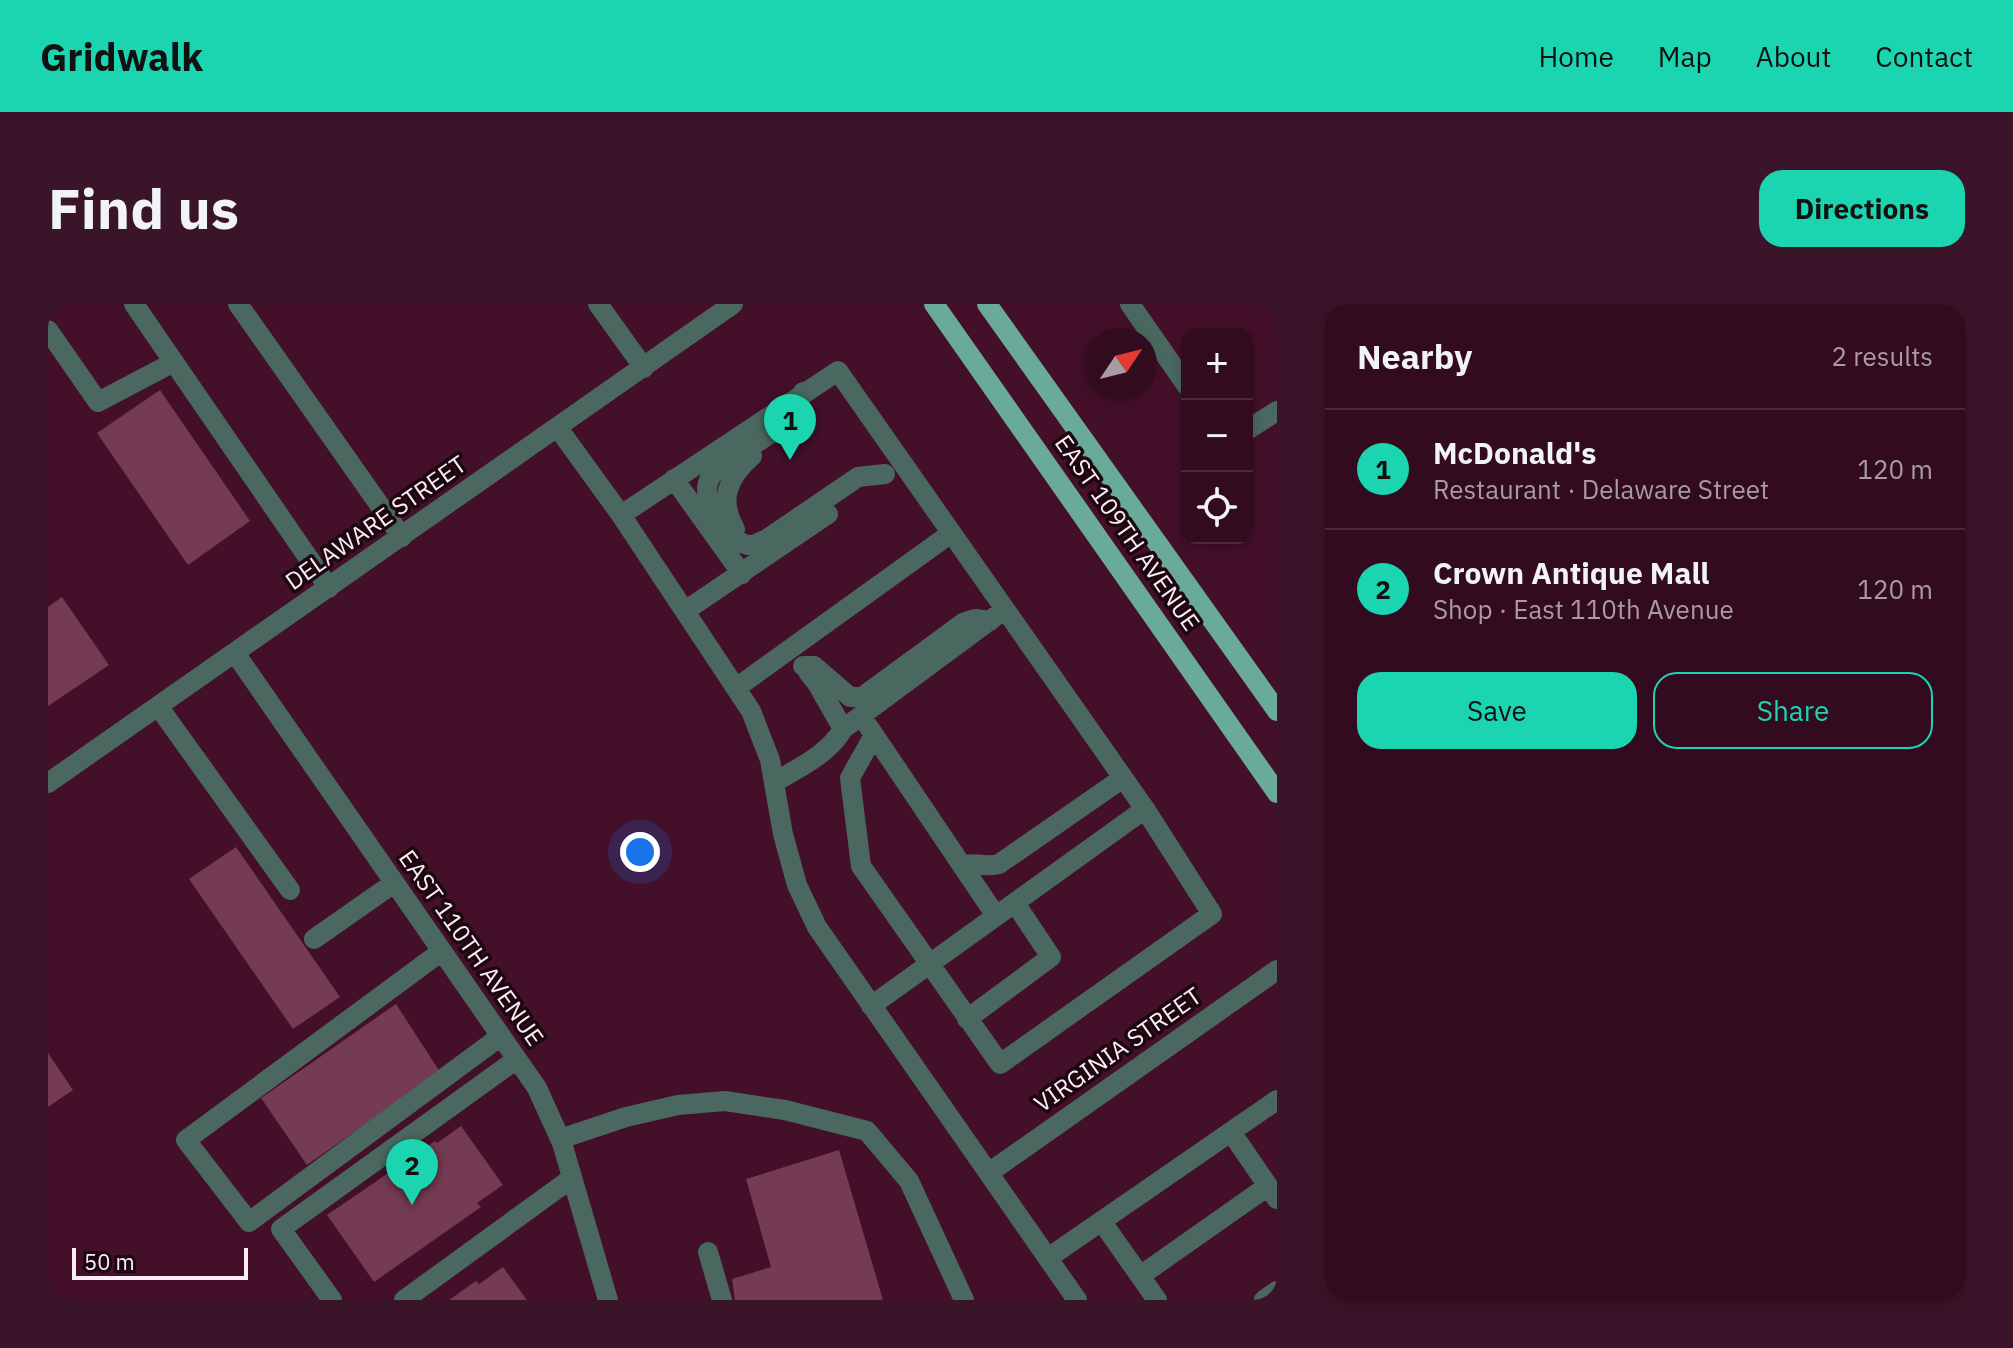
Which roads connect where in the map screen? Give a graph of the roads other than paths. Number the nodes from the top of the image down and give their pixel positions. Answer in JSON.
{"nodes":[{"id":1,"x":134,"y":304,"type":"edge"},
{"id":2,"x":238,"y":304,"type":"edge"},
{"id":3,"x":598,"y":304,"type":"edge"},
{"id":4,"x":733,"y":304,"type":"edge"},
{"id":5,"x":934,"y":304,"type":"edge"},
{"id":6,"x":987,"y":304,"type":"edge"},
{"id":7,"x":1130,"y":304,"type":"edge"},
{"id":8,"x":48,"y":330,"type":"edge"},
{"id":9,"x":174,"y":362,"type":"junction"},
{"id":10,"x":644,"y":368,"type":"junction"},
{"id":11,"x":1181,"y":377,"type":"edge"},
{"id":12,"x":803,"y":392,"type":"junction"},
{"id":13,"x":1277,"y":411,"type":"edge"},
{"id":14,"x":1253,"y":426,"type":"edge"},
{"id":15,"x":558,"y":428,"type":"junction"},
{"id":16,"x":893,"y":469,"type":"junction"},
{"id":17,"x":674,"y":479,"type":"junction"},
{"id":18,"x":621,"y":515,"type":"junction"},
{"id":19,"x":950,"y":534,"type":"junction"},
{"id":20,"x":402,"y":537,"type":"junction"},
{"id":21,"x":742,"y":574,"type":"junction"},
{"id":22,"x":329,"y":588,"type":"junction"},
{"id":23,"x":685,"y":611,"type":"junction"},
{"id":24,"x":997,"y":616,"type":"junction"},
{"id":25,"x":235,"y":653,"type":"junction"},
{"id":26,"x":783,"y":654,"type":"junction"},
{"id":27,"x":803,"y":666,"type":"junction"},
{"id":28,"x":736,"y":688,"type":"junction"},
{"id":29,"x":158,"y":706,"type":"junction"},
{"id":30,"x":1277,"y":711,"type":"edge"},
{"id":31,"x":862,"y":716,"type":"junction"},
{"id":32,"x":843,"y":729,"type":"junction"},
{"id":33,"x":874,"y":735,"type":"junction"},
{"id":34,"x":1123,"y":778,"type":"junction"},
{"id":35,"x":775,"y":782,"type":"junction"},
{"id":36,"x":48,"y":783,"type":"edge"},
{"id":37,"x":1277,"y":793,"type":"edge"},
{"id":38,"x":1145,"y":809,"type":"junction"},
{"id":39,"x":962,"y":866,"type":"junction"},
{"id":40,"x":394,"y":883,"type":"junction"},
{"id":41,"x":290,"y":890,"type":"dead end"},
{"id":42,"x":1015,"y":903,"type":"junction"},
{"id":43,"x":996,"y":916,"type":"junction"},
{"id":44,"x":314,"y":939,"type":"dead end"},
{"id":45,"x":442,"y":951,"type":"junction"},
{"id":46,"x":929,"y":965,"type":"junction"},
{"id":47,"x":1277,"y":970,"type":"edge"},
{"id":48,"x":871,"y":1006,"type":"junction"},
{"id":49,"x":967,"y":1019,"type":"junction"},
{"id":50,"x":501,"y":1036,"type":"junction"},
{"id":51,"x":517,"y":1059,"type":"junction"},
{"id":52,"x":1277,"y":1100,"type":"edge"},
{"id":53,"x":1231,"y":1132,"type":"junction"},
{"id":54,"x":560,"y":1139,"type":"junction"},
{"id":55,"x":351,"y":1148,"type":"junction"},
{"id":56,"x":364,"y":1169,"type":"junction"},
{"id":57,"x":990,"y":1172,"type":"junction"},
{"id":58,"x":572,"y":1178,"type":"junction"},
{"id":59,"x":1272,"y":1193,"type":"edge"},
{"id":60,"x":1102,"y":1222,"type":"junction"},
{"id":61,"x":708,"y":1252,"type":"dead end"},
{"id":62,"x":1048,"y":1258,"type":"junction"},
{"id":63,"x":1140,"y":1276,"type":"junction"},
{"id":64,"x":1277,"y":1291,"type":"edge"},
{"id":65,"x":332,"y":1300,"type":"edge"},
{"id":66,"x":404,"y":1300,"type":"edge"},
{"id":67,"x":608,"y":1300,"type":"edge"},
{"id":68,"x":722,"y":1300,"type":"edge"},
{"id":69,"x":964,"y":1300,"type":"edge"},
{"id":70,"x":1077,"y":1300,"type":"edge"},
{"id":71,"x":1157,"y":1300,"type":"edge"},
{"id":72,"x":1264,"y":1300,"type":"edge"}],
"edges":[{"from":1,"to":9,"type":"street"},
{"from":2,"to":20,"type":"street"},
{"from":3,"to":10,"type":"street"},
{"from":4,"to":10,"type":"street","name":"DELAWARE STREET"},
{"from":5,"to":37,"type":"main road","name":"EAST 109TH AVENUE"},
{"from":6,"to":30,"type":"main road","name":"EAST 109TH AVENUE"},
{"from":7,"to":11,"type":"street"},
{"from":8,"to":9,"type":"street"},
{"from":9,"to":22,"type":"street"},
{"from":10,"to":15,"type":"street","name":"DELAWARE STREET"},
{"from":12,"to":16,"type":"street"},
{"from":12,"to":16,"type":"street"},
{"from":12,"to":17,"type":"street"},
{"from":13,"to":14,"type":"street"},
{"from":15,"to":18,"type":"street"},
{"from":15,"to":20,"type":"street","name":"DELAWARE STREET"},
{"from":16,"to":19,"type":"street"},
{"from":16,"to":21,"type":"street"},
{"from":17,"to":18,"type":"street"},
{"from":17,"to":21,"type":"street"},
{"from":18,"to":23,"type":"street"},
{"from":19,"to":24,"type":"street"},
{"from":19,"to":26,"type":"street"},
{"from":20,"to":22,"type":"street","name":"DELAWARE STREET"},
{"from":21,"to":23,"type":"street"},
{"from":22,"to":25,"type":"street","name":"DELAWARE STREET"},
{"from":23,"to":28,"type":"street"},
{"from":24,"to":27,"type":"street"},
{"from":24,"to":31,"type":"street"},
{"from":24,"to":34,"type":"street"},
{"from":25,"to":29,"type":"street","name":"DELAWARE STREET"},
{"from":25,"to":40,"type":"street","name":"EAST 110TH AVENUE"},
{"from":26,"to":27,"type":"street"},
{"from":26,"to":28,"type":"street"},
{"from":27,"to":32,"type":"street"},
{"from":28,"to":35,"type":"street"},
{"from":29,"to":36,"type":"street","name":"DELAWARE STREET"},
{"from":29,"to":41,"type":"street"},
{"from":31,"to":32,"type":"street"},
{"from":31,"to":33,"type":"street"},
{"from":32,"to":35,"type":"street"},
{"from":33,"to":39,"type":"street"},
{"from":33,"to":46,"type":"street"},
{"from":34,"to":38,"type":"street"},
{"from":34,"to":39,"type":"street"},
{"from":35,"to":48,"type":"street"},
{"from":38,"to":42,"type":"street"},
{"from":38,"to":49,"type":"street"},
{"from":39,"to":43,"type":"street"},
{"from":40,"to":44,"type":"street"},
{"from":40,"to":45,"type":"street","name":"EAST 110TH AVENUE"},
{"from":42,"to":43,"type":"street"},
{"from":42,"to":49,"type":"street"},
{"from":43,"to":46,"type":"street"},
{"from":45,"to":50,"type":"street","name":"EAST 110TH AVENUE"},
{"from":45,"to":55,"type":"street"},
{"from":46,"to":48,"type":"street"},
{"from":46,"to":49,"type":"street"},
{"from":47,"to":57,"type":"street","name":"VIRGINIA STREET"},
{"from":48,"to":57,"type":"street"},
{"from":50,"to":51,"type":"street","name":"EAST 110TH AVENUE"},
{"from":50,"to":55,"type":"street"},
{"from":51,"to":54,"type":"street","name":"EAST 110TH AVENUE"},
{"from":51,"to":56,"type":"street"},
{"from":52,"to":53,"type":"street"},
{"from":53,"to":59,"type":"street"},
{"from":53,"to":60,"type":"street"},
{"from":54,"to":58,"type":"street","name":"EAST 110TH AVENUE"},
{"from":54,"to":69,"type":"street"},
{"from":55,"to":56,"type":"street"},
{"from":56,"to":65,"type":"street"},
{"from":57,"to":62,"type":"street"},
{"from":58,"to":66,"type":"street"},
{"from":58,"to":67,"type":"street","name":"EAST 110TH AVENUE"},
{"from":59,"to":63,"type":"street"},
{"from":60,"to":62,"type":"street"},
{"from":60,"to":63,"type":"street"},
{"from":61,"to":68,"type":"street"},
{"from":62,"to":70,"type":"street"},
{"from":63,"to":71,"type":"street"},
{"from":64,"to":72,"type":"street"}]}
